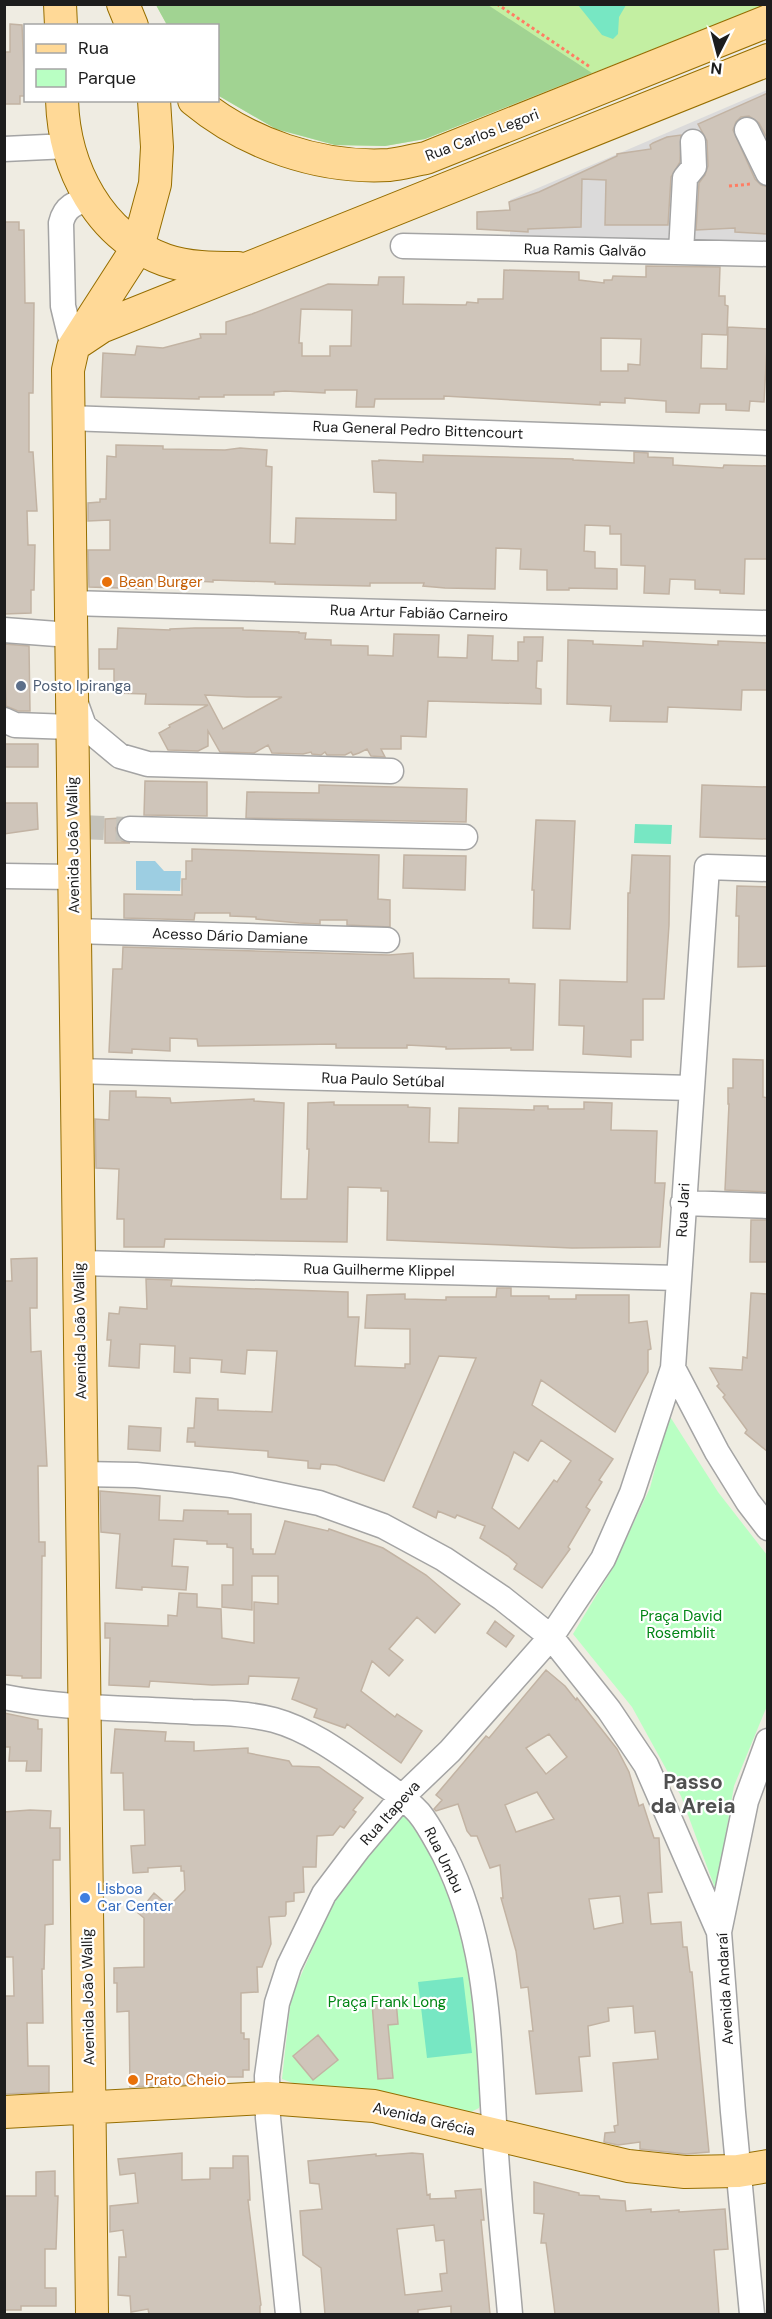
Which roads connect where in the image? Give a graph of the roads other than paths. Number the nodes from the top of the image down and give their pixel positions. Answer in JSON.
{"nodes":[{"id":1,"x":60,"y":4,"type":"edge"},
{"id":2,"x":123,"y":4,"type":"edge"},
{"id":3,"x":768,"y":21,"type":"edge"},
{"id":4,"x":61,"y":24,"type":"edge"},
{"id":5,"x":131,"y":24,"type":"edge"},
{"id":6,"x":768,"y":60,"type":"edge"},
{"id":7,"x":62,"y":102,"type":"edge"},
{"id":8,"x":154,"y":102,"type":"edge"},
{"id":9,"x":197,"y":102,"type":"edge"},
{"id":10,"x":747,"y":130,"type":"dead end"},
{"id":11,"x":693,"y":142,"type":"dead end"},
{"id":12,"x":68,"y":146,"type":"junction"},
{"id":13,"x":4,"y":148,"type":"edge"},
{"id":14,"x":763,"y":178,"type":"edge"},
{"id":15,"x":90,"y":199,"type":"junction"},
{"id":16,"x":153,"y":199,"type":"junction"},
{"id":17,"x":403,"y":246,"type":"dead end"},
{"id":18,"x":138,"y":247,"type":"junction"},
{"id":19,"x":681,"y":252,"type":"junction"},
{"id":20,"x":768,"y":254,"type":"edge"},
{"id":21,"x":248,"y":268,"type":"junction"},
{"id":22,"x":73,"y":348,"type":"junction"},
{"id":23,"x":68,"y":418,"type":"junction"},
{"id":24,"x":768,"y":443,"type":"edge"},
{"id":25,"x":70,"y":603,"type":"junction"},
{"id":26,"x":768,"y":623,"type":"edge"},
{"id":27,"x":4,"y":630,"type":"edge"},
{"id":28,"x":70,"y":635,"type":"junction"},
{"id":29,"x":71,"y":689,"type":"junction"},
{"id":30,"x":4,"y":720,"type":"edge"},
{"id":31,"x":71,"y":727,"type":"junction"},
{"id":32,"x":391,"y":771,"type":"dead end"},
{"id":33,"x":130,"y":829,"type":"tunnel mouth"},
{"id":34,"x":465,"y":837,"type":"dead end"},
{"id":35,"x":768,"y":869,"type":"edge"},
{"id":36,"x":4,"y":876,"type":"edge"},
{"id":37,"x":73,"y":877,"type":"junction"},
{"id":38,"x":74,"y":931,"type":"junction"},
{"id":39,"x":387,"y":940,"type":"dead end"},
{"id":40,"x":76,"y":1071,"type":"junction"},
{"id":41,"x":691,"y":1088,"type":"junction"},
{"id":42,"x":683,"y":1203,"type":"junction"},
{"id":43,"x":768,"y":1206,"type":"edge"},
{"id":44,"x":80,"y":1263,"type":"junction"},
{"id":45,"x":679,"y":1278,"type":"junction"},
{"id":46,"x":673,"y":1368,"type":"junction"},
{"id":47,"x":81,"y":1474,"type":"junction"},
{"id":48,"x":768,"y":1528,"type":"edge"},
{"id":49,"x":551,"y":1637,"type":"junction"},
{"id":50,"x":4,"y":1697,"type":"edge"},
{"id":51,"x":85,"y":1706,"type":"junction"},
{"id":52,"x":768,"y":1741,"type":"edge"},
{"id":53,"x":402,"y":1797,"type":"junction"},
{"id":54,"x":719,"y":1932,"type":"junction"},
{"id":55,"x":268,"y":2108,"type":"junction"},
{"id":56,"x":4,"y":2112,"type":"edge"},
{"id":57,"x":90,"y":2117,"type":"junction"},
{"id":58,"x":4,"y":2130,"type":"edge"},
{"id":59,"x":495,"y":2147,"type":"junction"},
{"id":60,"x":753,"y":2179,"type":"edge"},
{"id":61,"x":92,"y":2314,"type":"edge"},
{"id":62,"x":288,"y":2314,"type":"edge"},
{"id":63,"x":510,"y":2314,"type":"edge"},
{"id":64,"x":752,"y":2314,"type":"edge"}],
"edges":[{"from":1,"to":4,"type":"main road"},
{"from":2,"to":5,"type":"main road"},
{"from":3,"to":9,"type":"main road","name":"Rua Carlos Legori"},
{"from":6,"to":21,"type":"main road"},
{"from":7,"to":12,"type":"main road"},
{"from":8,"to":16,"type":"main road","name":"Avenida João Wallig"},
{"from":10,"to":14,"type":"street"},
{"from":11,"to":19,"type":"street"},
{"from":12,"to":13,"type":"street"},
{"from":12,"to":15,"type":"main road"},
{"from":15,"to":16,"type":"main road"},
{"from":15,"to":18,"type":"main road"},
{"from":15,"to":22,"type":"street","name":"Avenida João Wallig"},
{"from":16,"to":18,"type":"main road","name":"Avenida João Wallig"},
{"from":17,"to":19,"type":"street","name":"Rua Ramis Galvão"},
{"from":18,"to":21,"type":"main road"},
{"from":18,"to":22,"type":"main road","name":"Avenida João Wallig"},
{"from":19,"to":20,"type":"street","name":"Rua Ramis Galvão"},
{"from":21,"to":22,"type":"main road"},
{"from":22,"to":23,"type":"main road","name":"Avenida João Wallig"},
{"from":23,"to":24,"type":"street","name":"Rua General Pedro Bittencourt"},
{"from":23,"to":25,"type":"main road","name":"Avenida João Wallig"},
{"from":25,"to":26,"type":"street","name":"Rua Artur Fabião Carneiro"},
{"from":25,"to":28,"type":"main road","name":"Avenida João Wallig"},
{"from":27,"to":28,"type":"street"},
{"from":28,"to":29,"type":"main road","name":"Avenida João Wallig"},
{"from":29,"to":31,"type":"main road","name":"Avenida João Wallig"},
{"from":29,"to":32,"type":"street"},
{"from":30,"to":31,"type":"street"},
{"from":31,"to":37,"type":"main road","name":"Avenida João Wallig"},
{"from":33,"to":34,"type":"street"},
{"from":35,"to":41,"type":"street","name":"Rua Jari"},
{"from":36,"to":37,"type":"street"},
{"from":37,"to":38,"type":"main road","name":"Avenida João Wallig"},
{"from":38,"to":39,"type":"street","name":"Acesso Dário Damiane"},
{"from":38,"to":40,"type":"main road","name":"Avenida João Wallig"},
{"from":40,"to":41,"type":"street","name":"Rua Paulo Setúbal"},
{"from":40,"to":44,"type":"main road","name":"Avenida João Wallig"},
{"from":41,"to":42,"type":"street","name":"Rua Jari"},
{"from":42,"to":43,"type":"street"},
{"from":42,"to":45,"type":"street","name":"Rua Jari"},
{"from":44,"to":45,"type":"street","name":"Rua Guilherme Klippel"},
{"from":44,"to":47,"type":"main road","name":"Avenida João Wallig"},
{"from":45,"to":46,"type":"street","name":"Rua Jari"},
{"from":46,"to":48,"type":"street"},
{"from":46,"to":49,"type":"street","name":"Rua Itapeva"},
{"from":47,"to":49,"type":"street"},
{"from":47,"to":51,"type":"main road","name":"Avenida João Wallig"},
{"from":49,"to":53,"type":"street","name":"Rua Itapeva"},
{"from":49,"to":54,"type":"street"},
{"from":50,"to":51,"type":"street","name":"Rua Umbu"},
{"from":51,"to":53,"type":"street","name":"Rua Umbu"},
{"from":51,"to":57,"type":"main road","name":"Avenida João Wallig"},
{"from":52,"to":54,"type":"street","name":"Avenida Andaraí"},
{"from":53,"to":55,"type":"street","name":"Rua Itapeva"},
{"from":53,"to":59,"type":"street","name":"Rua Umbu"},
{"from":54,"to":60,"type":"street","name":"Avenida Andaraí"},
{"from":55,"to":57,"type":"main road","name":"Avenida Grécia"},
{"from":55,"to":59,"type":"main road","name":"Avenida Grécia"},
{"from":55,"to":62,"type":"street","name":"Rua Itapeva"},
{"from":56,"to":57,"type":"main road","name":"Avenida Grécia"},
{"from":57,"to":58,"type":"main road","name":"Avenida Grécia"},
{"from":57,"to":61,"type":"main road","name":"Avenida João Wallig"},
{"from":59,"to":60,"type":"main road","name":"Avenida Grécia"},
{"from":59,"to":63,"type":"street","name":"Rua Umbu"},
{"from":60,"to":64,"type":"street","name":"Avenida Andaraí"}]}
